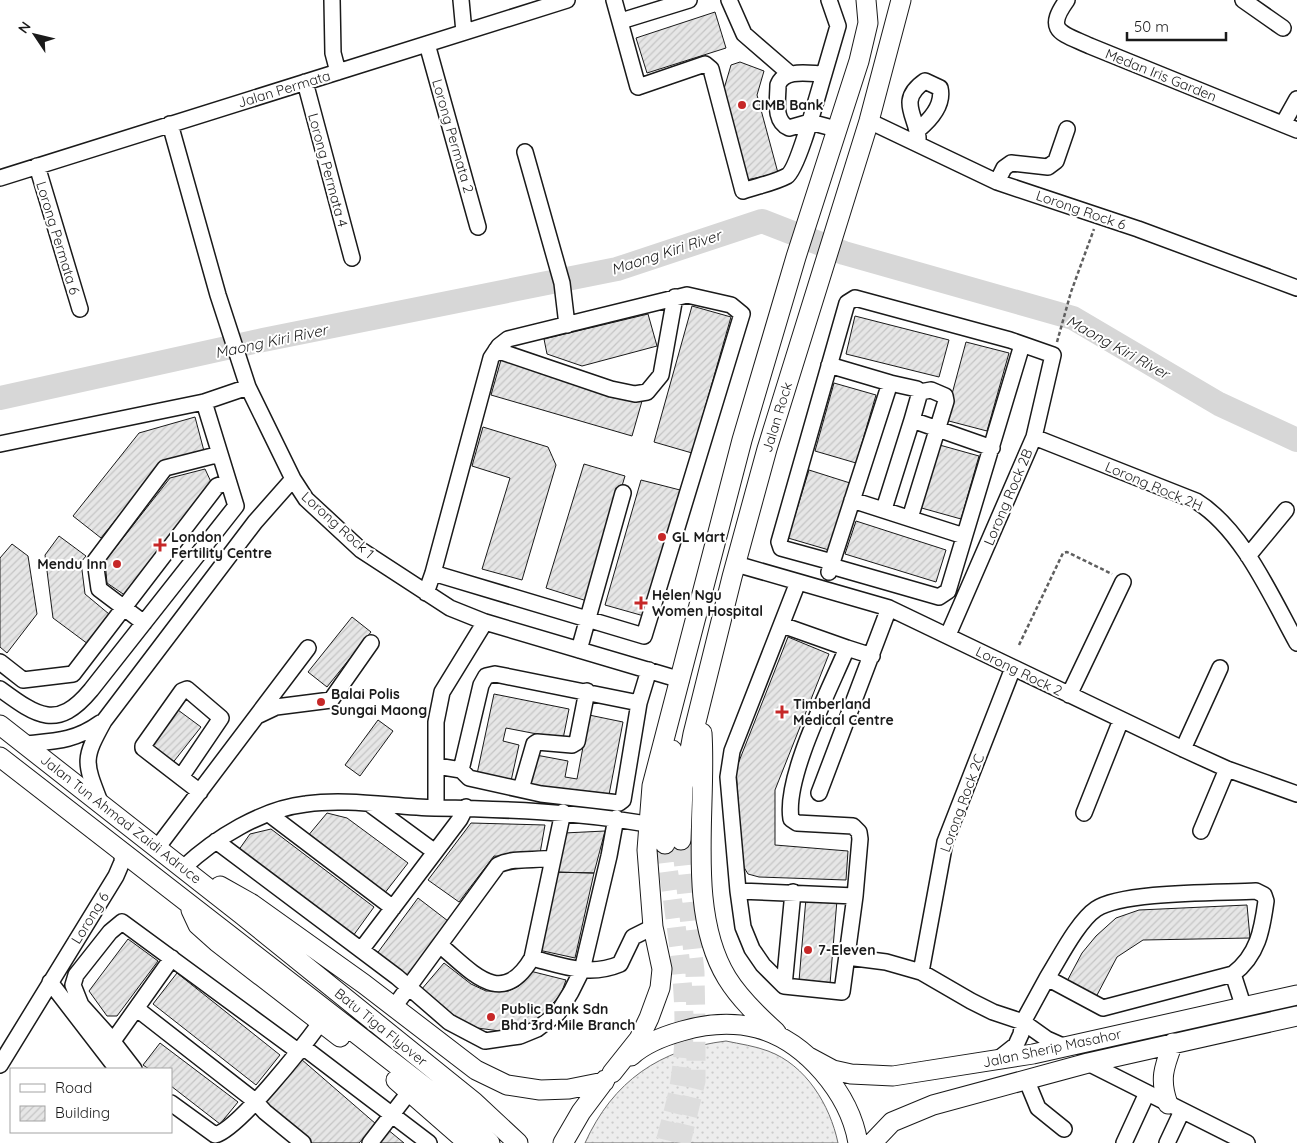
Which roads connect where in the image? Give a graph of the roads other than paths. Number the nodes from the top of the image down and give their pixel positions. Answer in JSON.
{"nodes":[{"id":1,"x":332,"y":0,"type":"edge"},
{"id":2,"x":461,"y":0,"type":"edge"},
{"id":3,"x":567,"y":0,"type":"edge"},
{"id":4,"x":614,"y":0,"type":"edge"},
{"id":5,"x":689,"y":0,"type":"edge"},
{"id":6,"x":729,"y":0,"type":"edge"},
{"id":7,"x":830,"y":0,"type":"edge"},
{"id":8,"x":866,"y":0,"type":"edge"},
{"id":9,"x":1067,"y":0,"type":"edge"},
{"id":10,"x":1243,"y":0,"type":"edge"},
{"id":11,"x":902,"y":1,"type":"edge"},
{"id":12,"x":621,"y":21,"type":"junction"},
{"id":13,"x":1283,"y":28,"type":"dead end"},
{"id":14,"x":464,"y":32,"type":"junction"},
{"id":15,"x":427,"y":44,"type":"junction"},
{"id":16,"x":338,"y":72,"type":"junction"},
{"id":17,"x":789,"y":73,"type":"junction"},
{"id":18,"x":824,"y":74,"type":"junction"},
{"id":19,"x":305,"y":82,"type":"junction"},
{"id":20,"x":1297,"y":99,"type":"edge"},
{"id":21,"x":869,"y":121,"type":"junction"},
{"id":22,"x":810,"y":122,"type":"junction"},
{"id":23,"x":170,"y":124,"type":"junction"},
{"id":24,"x":1282,"y":124,"type":"junction"},
{"id":25,"x":1067,"y":128,"type":"dead end"},
{"id":26,"x":836,"y":129,"type":"junction"},
{"id":27,"x":1297,"y":130,"type":"edge"},
{"id":28,"x":525,"y":152,"type":"dead end"},
{"id":29,"x":37,"y":166,"type":"junction"},
{"id":30,"x":0,"y":178,"type":"edge"},
{"id":31,"x":997,"y":182,"type":"junction"},
{"id":32,"x":478,"y":227,"type":"dead end"},
{"id":33,"x":352,"y":258,"type":"dead end"},
{"id":34,"x":1297,"y":288,"type":"edge"},
{"id":35,"x":675,"y":298,"type":"junction"},
{"id":36,"x":80,"y":309,"type":"dead end"},
{"id":37,"x":567,"y":325,"type":"junction"},
{"id":38,"x":1022,"y":345,"type":"junction"},
{"id":39,"x":496,"y":350,"type":"junction"},
{"id":40,"x":829,"y":365,"type":"junction"},
{"id":41,"x":890,"y":383,"type":"junction"},
{"id":42,"x":248,"y":386,"type":"junction"},
{"id":43,"x":920,"y":392,"type":"junction"},
{"id":44,"x":204,"y":402,"type":"junction"},
{"id":45,"x":912,"y":420,"type":"junction"},
{"id":46,"x":938,"y":429,"type":"junction"},
{"id":47,"x":1034,"y":437,"type":"junction"},
{"id":48,"x":0,"y":444,"type":"edge"},
{"id":49,"x":992,"y":448,"type":"junction"},
{"id":50,"x":220,"y":454,"type":"junction"},
{"id":51,"x":293,"y":479,"type":"junction"},
{"id":52,"x":228,"y":482,"type":"junction"},
{"id":53,"x":623,"y":493,"type":"dead end"},
{"id":54,"x":852,"y":500,"type":"junction"},
{"id":55,"x":236,"y":506,"type":"junction"},
{"id":56,"x":884,"y":509,"type":"junction"},
{"id":57,"x":1286,"y":510,"type":"dead end"},
{"id":58,"x":910,"y":518,"type":"junction"},
{"id":59,"x":256,"y":522,"type":"junction"},
{"id":60,"x":964,"y":536,"type":"junction"},
{"id":61,"x":1248,"y":556,"type":"junction"},
{"id":62,"x":736,"y":564,"type":"junction"},
{"id":63,"x":831,"y":564,"type":"junction"},
{"id":64,"x":433,"y":573,"type":"junction"},
{"id":65,"x":798,"y":582,"type":"junction"},
{"id":66,"x":1123,"y":582,"type":"road end"},
{"id":67,"x":824,"y":588,"type":"junction"},
{"id":68,"x":426,"y":593,"type":"junction"},
{"id":69,"x":124,"y":608,"type":"junction"},
{"id":70,"x":889,"y":608,"type":"junction"},
{"id":71,"x":588,"y":619,"type":"junction"},
{"id":72,"x":485,"y":622,"type":"junction"},
{"id":73,"x":144,"y":623,"type":"junction"},
{"id":74,"x":782,"y":625,"type":"junction"},
{"id":75,"x":948,"y":635,"type":"junction"},
{"id":76,"x":1297,"y":643,"type":"edge"},
{"id":77,"x":371,"y":644,"type":"dead end"},
{"id":78,"x":308,"y":648,"type":"dead end"},
{"id":79,"x":847,"y":648,"type":"junction"},
{"id":80,"x":579,"y":650,"type":"junction"},
{"id":81,"x":872,"y":656,"type":"junction"},
{"id":82,"x":0,"y":662,"type":"edge"},
{"id":83,"x":1012,"y":668,"type":"junction"},
{"id":84,"x":1220,"y":668,"type":"dead end"},
{"id":85,"x":649,"y":670,"type":"junction"},
{"id":86,"x":105,"y":672,"type":"junction"},
{"id":87,"x":681,"y":680,"type":"junction"},
{"id":88,"x":128,"y":688,"type":"junction"},
{"id":89,"x":0,"y":689,"type":"edge"},
{"id":90,"x":587,"y":692,"type":"junction"},
{"id":91,"x":1069,"y":695,"type":"junction"},
{"id":92,"x":639,"y":703,"type":"junction"},
{"id":93,"x":700,"y":710,"type":"junction"},
{"id":94,"x":256,"y":717,"type":"junction"},
{"id":95,"x":104,"y":720,"type":"junction"},
{"id":96,"x":1121,"y":720,"type":"junction"},
{"id":97,"x":0,"y":725,"type":"edge"},
{"id":98,"x":213,"y":734,"type":"junction"},
{"id":99,"x":25,"y":744,"type":"junction"},
{"id":100,"x":1183,"y":749,"type":"junction"},
{"id":101,"x":232,"y":750,"type":"junction"},
{"id":102,"x":0,"y":757,"type":"edge"},
{"id":103,"x":437,"y":766,"type":"junction"},
{"id":104,"x":1227,"y":769,"type":"junction"},
{"id":105,"x":461,"y":770,"type":"junction"},
{"id":106,"x":181,"y":777,"type":"junction"},
{"id":107,"x":521,"y":789,"type":"junction"},
{"id":108,"x":200,"y":792,"type":"junction"},
{"id":109,"x":819,"y":793,"type":"dead end"},
{"id":110,"x":1297,"y":794,"type":"edge"},
{"id":111,"x":572,"y":798,"type":"junction"},
{"id":112,"x":100,"y":802,"type":"junction"},
{"id":113,"x":371,"y":804,"type":"junction"},
{"id":114,"x":466,"y":807,"type":"junction"},
{"id":115,"x":436,"y":808,"type":"junction"},
{"id":116,"x":1084,"y":812,"type":"dead end"},
{"id":117,"x":566,"y":813,"type":"junction"},
{"id":118,"x":269,"y":814,"type":"junction"},
{"id":119,"x":616,"y":818,"type":"junction"},
{"id":120,"x":647,"y":824,"type":"junction"},
{"id":121,"x":1201,"y":831,"type":"dead end"},
{"id":122,"x":216,"y":841,"type":"junction"},
{"id":123,"x":158,"y":848,"type":"junction"},
{"id":124,"x":123,"y":851,"type":"junction"},
{"id":125,"x":435,"y":852,"type":"junction"},
{"id":126,"x":553,"y":858,"type":"junction"},
{"id":127,"x":183,"y":868,"type":"junction"},
{"id":128,"x":199,"y":881,"type":"junction"},
{"id":129,"x":738,"y":891,"type":"junction"},
{"id":130,"x":793,"y":892,"type":"junction"},
{"id":131,"x":855,"y":896,"type":"junction"},
{"id":132,"x":188,"y":901,"type":"junction"},
{"id":133,"x":394,"y":908,"type":"junction"},
{"id":134,"x":241,"y":914,"type":"joint"},
{"id":135,"x":653,"y":927,"type":"junction"},
{"id":136,"x":226,"y":931,"type":"joint"},
{"id":137,"x":441,"y":946,"type":"junction"},
{"id":138,"x":361,"y":950,"type":"junction"},
{"id":139,"x":847,"y":957,"type":"junction"},
{"id":140,"x":172,"y":958,"type":"junction"},
{"id":141,"x":532,"y":958,"type":"junction"},
{"id":142,"x":582,"y":970,"type":"junction"},
{"id":143,"x":920,"y":972,"type":"junction"},
{"id":144,"x":1234,"y":974,"type":"junction"},
{"id":145,"x":1047,"y":978,"type":"junction"},
{"id":146,"x":50,"y":982,"type":"junction"},
{"id":147,"x":784,"y":986,"type":"junction"},
{"id":148,"x":409,"y":988,"type":"junction"},
{"id":149,"x":1297,"y":995,"type":"edge"},
{"id":150,"x":1243,"y":1005,"type":"junction"},
{"id":151,"x":394,"y":1007,"type":"junction"},
{"id":152,"x":137,"y":1010,"type":"junction"},
{"id":153,"x":84,"y":1016,"type":"junction"},
{"id":154,"x":1297,"y":1016,"type":"edge"},
{"id":155,"x":321,"y":1022,"type":"junction"},
{"id":156,"x":1023,"y":1022,"type":"junction"},
{"id":157,"x":784,"y":1040,"type":"junction"},
{"id":158,"x":113,"y":1041,"type":"junction"},
{"id":159,"x":1173,"y":1043,"type":"junction"},
{"id":160,"x":1066,"y":1047,"type":"junction"},
{"id":161,"x":301,"y":1049,"type":"junction"},
{"id":162,"x":807,"y":1056,"type":"junction"},
{"id":163,"x":997,"y":1060,"type":"junction"},
{"id":164,"x":1088,"y":1063,"type":"junction"},
{"id":165,"x":0,"y":1065,"type":"edge"},
{"id":166,"x":115,"y":1068,"type":"edge"},
{"id":167,"x":133,"y":1068,"type":"edge"},
{"id":168,"x":608,"y":1077,"type":"junction"},
{"id":169,"x":1026,"y":1079,"type":"junction"},
{"id":170,"x":410,"y":1092,"type":"junction"},
{"id":171,"x":1147,"y":1093,"type":"junction"},
{"id":172,"x":255,"y":1101,"type":"junction"},
{"id":173,"x":172,"y":1104,"type":"edge"},
{"id":174,"x":1175,"y":1107,"type":"junction"},
{"id":175,"x":393,"y":1115,"type":"junction"},
{"id":176,"x":1064,"y":1129,"type":"dead end"},
{"id":177,"x":304,"y":1143,"type":"edge"},
{"id":178,"x":370,"y":1143,"type":"edge"},
{"id":179,"x":429,"y":1143,"type":"edge"},
{"id":180,"x":468,"y":1143,"type":"edge"},
{"id":181,"x":490,"y":1143,"type":"edge"},
{"id":182,"x":518,"y":1143,"type":"edge"},
{"id":183,"x":563,"y":1143,"type":"edge"},
{"id":184,"x":858,"y":1143,"type":"edge"},
{"id":185,"x":872,"y":1143,"type":"edge"},
{"id":186,"x":1124,"y":1143,"type":"edge"},
{"id":187,"x":1167,"y":1143,"type":"edge"},
{"id":188,"x":1247,"y":1143,"type":"edge"}],
"edges":[{"from":1,"to":16,"type":"street"},
{"from":2,"to":14,"type":"street"},
{"from":3,"to":14,"type":"street","name":"Jalan Permata"},
{"from":4,"to":12,"type":"street"},
{"from":5,"to":12,"type":"street"},
{"from":6,"to":17,"type":"street"},
{"from":7,"to":18,"type":"street"},
{"from":8,"to":26,"type":"main road","name":"Jalan Rock"},
{"from":9,"to":24,"type":"street","name":"Medan Iris Garden"},
{"from":10,"to":13,"type":"street"},
{"from":11,"to":21,"type":"main road","name":"Jalan Rock"},
{"from":12,"to":22,"type":"street"},
{"from":14,"to":15,"type":"street","name":"Jalan Permata"},
{"from":15,"to":16,"type":"street","name":"Jalan Permata"},
{"from":15,"to":32,"type":"street","name":"Lorong Permata 2"},
{"from":16,"to":19,"type":"street","name":"Jalan Permata"},
{"from":17,"to":18,"type":"street"},
{"from":17,"to":22,"type":"street"},
{"from":18,"to":22,"type":"street"},
{"from":19,"to":23,"type":"street","name":"Jalan Permata"},
{"from":19,"to":33,"type":"street","name":"Lorong Permata 4"},
{"from":20,"to":24,"type":"street"},
{"from":21,"to":31,"type":"street","name":"Lorong Rock 6"},
{"from":21,"to":62,"type":"main road","name":"Jalan Rock"},
{"from":22,"to":26,"type":"street"},
{"from":23,"to":29,"type":"street","name":"Jalan Permata"},
{"from":23,"to":42,"type":"street","name":"Lorong Rock 1"},
{"from":24,"to":27,"type":"street","name":"Medan Iris Garden"},
{"from":25,"to":31,"type":"street"},
{"from":26,"to":87,"type":"main road","name":"Jalan Rock"},
{"from":28,"to":37,"type":"street"},
{"from":29,"to":30,"type":"street","name":"Jalan Permata"},
{"from":29,"to":36,"type":"street","name":"Lorong Permata 6"},
{"from":31,"to":34,"type":"street","name":"Lorong Rock 6"},
{"from":35,"to":37,"type":"street"},
{"from":35,"to":39,"type":"street"},
{"from":35,"to":71,"type":"street"},
{"from":37,"to":39,"type":"street"},
{"from":38,"to":40,"type":"street"},
{"from":38,"to":47,"type":"street","name":"Lorong Rock 2B"},
{"from":38,"to":49,"type":"street"},
{"from":39,"to":64,"type":"street"},
{"from":40,"to":41,"type":"street"},
{"from":40,"to":63,"type":"street"},
{"from":41,"to":43,"type":"street"},
{"from":41,"to":54,"type":"street"},
{"from":42,"to":44,"type":"street"},
{"from":42,"to":51,"type":"street","name":"Lorong Rock 1"},
{"from":43,"to":45,"type":"street"},
{"from":43,"to":46,"type":"street"},
{"from":44,"to":48,"type":"street"},
{"from":44,"to":50,"type":"street"},
{"from":45,"to":46,"type":"street"},
{"from":45,"to":56,"type":"street"},
{"from":46,"to":49,"type":"street"},
{"from":46,"to":58,"type":"street"},
{"from":47,"to":61,"type":"street","name":"Lorong Rock 2H"},
{"from":47,"to":75,"type":"street","name":"Lorong Rock 2B"},
{"from":49,"to":60,"type":"street"},
{"from":50,"to":52,"type":"street"},
{"from":50,"to":69,"type":"street"},
{"from":51,"to":59,"type":"street"},
{"from":51,"to":68,"type":"street","name":"Lorong Rock 1"},
{"from":52,"to":55,"type":"street"},
{"from":52,"to":69,"type":"street"},
{"from":53,"to":71,"type":"street"},
{"from":54,"to":56,"type":"street"},
{"from":54,"to":63,"type":"street"},
{"from":55,"to":59,"type":"street"},
{"from":55,"to":73,"type":"street"},
{"from":56,"to":58,"type":"street"},
{"from":57,"to":61,"type":"street"},
{"from":58,"to":60,"type":"street"},
{"from":59,"to":88,"type":"street"},
{"from":60,"to":63,"type":"street"},
{"from":61,"to":76,"type":"street","name":"Lorong Rock 2H"},
{"from":62,"to":65,"type":"street","name":"Lorong Rock 2"},
{"from":62,"to":93,"type":"main road","name":"Jalan Rock"},
{"from":63,"to":67,"type":"street"},
{"from":64,"to":68,"type":"street"},
{"from":64,"to":71,"type":"street"},
{"from":65,"to":67,"type":"street","name":"Lorong Rock 2"},
{"from":65,"to":74,"type":"street"},
{"from":66,"to":91,"type":"street"},
{"from":67,"to":70,"type":"street","name":"Lorong Rock 2"},
{"from":68,"to":72,"type":"street","name":"Lorong Rock 1"},
{"from":69,"to":73,"type":"street"},
{"from":69,"to":82,"type":"street"},
{"from":70,"to":75,"type":"street","name":"Lorong Rock 2"},
{"from":70,"to":81,"type":"street"},
{"from":71,"to":80,"type":"street"},
{"from":72,"to":80,"type":"street","name":"Lorong Rock 1"},
{"from":72,"to":103,"type":"street"},
{"from":73,"to":86,"type":"street"},
{"from":74,"to":79,"type":"street"},
{"from":74,"to":129,"type":"street"},
{"from":75,"to":83,"type":"street","name":"Lorong Rock 2"},
{"from":77,"to":94,"type":"street"},
{"from":78,"to":94,"type":"street"},
{"from":79,"to":81,"type":"street"},
{"from":79,"to":131,"type":"street"},
{"from":80,"to":85,"type":"street","name":"Lorong Rock 1"},
{"from":81,"to":109,"type":"street"},
{"from":83,"to":91,"type":"street","name":"Lorong Rock 2"},
{"from":83,"to":143,"type":"street","name":"Lorong Rock 2C"},
{"from":84,"to":100,"type":"street"},
{"from":85,"to":87,"type":"street","name":"Lorong Rock 1"},
{"from":85,"to":92,"type":"street"},
{"from":86,"to":88,"type":"street"},
{"from":86,"to":89,"type":"street"},
{"from":87,"to":93,"type":"main road","name":"Jalan Rock"},
{"from":87,"to":120,"type":"main road","name":"Jalan Rock"},
{"from":88,"to":95,"type":"street"},
{"from":90,"to":92,"type":"street"},
{"from":90,"to":105,"type":"street"},
{"from":90,"to":107,"type":"street"},
{"from":91,"to":96,"type":"street","name":"Lorong Rock 2"},
{"from":92,"to":111,"type":"street"},
{"from":93,"to":157,"type":"main road"},
{"from":94,"to":101,"type":"street"},
{"from":95,"to":99,"type":"street"},
{"from":95,"to":112,"type":"street"},
{"from":96,"to":100,"type":"street","name":"Lorong Rock 2"},
{"from":96,"to":116,"type":"street"},
{"from":97,"to":99,"type":"main road","name":"Jalan Tun Ahmad Zaidi Adruce"},
{"from":98,"to":101,"type":"street"},
{"from":98,"to":106,"type":"street"},
{"from":98,"to":106,"type":"street"},
{"from":99,"to":112,"type":"main road","name":"Jalan Tun Ahmad Zaidi Adruce"},
{"from":100,"to":104,"type":"street","name":"Lorong Rock 2"},
{"from":101,"to":108,"type":"street"},
{"from":102,"to":124,"type":"main road","name":"Jalan Tun Ahmad Zaidi Adruce"},
{"from":103,"to":105,"type":"street"},
{"from":103,"to":115,"type":"street"},
{"from":104,"to":110,"type":"street","name":"Lorong Rock 2"},
{"from":104,"to":121,"type":"street"},
{"from":105,"to":107,"type":"street"},
{"from":106,"to":108,"type":"street"},
{"from":107,"to":111,"type":"street"},
{"from":108,"to":123,"type":"street"},
{"from":111,"to":117,"type":"street"},
{"from":112,"to":123,"type":"main road","name":"Jalan Tun Ahmad Zaidi Adruce"},
{"from":113,"to":115,"type":"street"},
{"from":113,"to":118,"type":"street"},
{"from":113,"to":125,"type":"street"},
{"from":114,"to":115,"type":"street"},
{"from":114,"to":117,"type":"street"},
{"from":114,"to":125,"type":"street"},
{"from":117,"to":119,"type":"street"},
{"from":117,"to":126,"type":"street"},
{"from":118,"to":122,"type":"street"},
{"from":118,"to":133,"type":"street"},
{"from":119,"to":120,"type":"street"},
{"from":119,"to":142,"type":"street"},
{"from":120,"to":135,"type":"main road","name":"Jalan Rock"},
{"from":122,"to":127,"type":"street"},
{"from":122,"to":138,"type":"street"},
{"from":123,"to":127,"type":"main road","name":"Jalan Tun Ahmad Zaidi Adruce"},
{"from":124,"to":132,"type":"main road","name":"Jalan Tun Ahmad Zaidi Adruce"},
{"from":124,"to":146,"type":"street","name":"Lorong 6"},
{"from":125,"to":133,"type":"street"},
{"from":126,"to":137,"type":"street"},
{"from":126,"to":141,"type":"street"},
{"from":127,"to":128,"type":"main road","name":"Jalan Tun Ahmad Zaidi Adruce"},
{"from":128,"to":134,"type":"main road","name":"Jalan Tun Ahmad Zaidi Adruce"},
{"from":128,"to":151,"type":"main road"},
{"from":129,"to":130,"type":"street"},
{"from":129,"to":147,"type":"street"},
{"from":130,"to":131,"type":"street"},
{"from":130,"to":147,"type":"street"},
{"from":131,"to":139,"type":"street"},
{"from":132,"to":136,"type":"main road","name":"Jalan Tun Ahmad Zaidi Adruce"},
{"from":132,"to":155,"type":"main road"},
{"from":133,"to":138,"type":"street"},
{"from":134,"to":182,"type":"main road","name":"Batu Tiga Flyover"},
{"from":135,"to":142,"type":"street"},
{"from":135,"to":168,"type":"main road","name":"Jalan Rock"},
{"from":136,"to":181,"type":"main road","name":"Batu Tiga Flyover"},
{"from":137,"to":141,"type":"street"},
{"from":137,"to":148,"type":"street"},
{"from":138,"to":148,"type":"street"},
{"from":139,"to":143,"type":"street"},
{"from":139,"to":147,"type":"street"},
{"from":140,"to":152,"type":"street"},
{"from":140,"to":153,"type":"street"},
{"from":140,"to":161,"type":"street"},
{"from":141,"to":142,"type":"street"},
{"from":142,"to":148,"type":"street"},
{"from":143,"to":156,"type":"street"},
{"from":144,"to":145,"type":"street"},
{"from":144,"to":145,"type":"street"},
{"from":144,"to":150,"type":"street"},
{"from":145,"to":156,"type":"street"},
{"from":146,"to":153,"type":"street"},
{"from":146,"to":165,"type":"street","name":"Lorong 6"},
{"from":148,"to":151,"type":"street"},
{"from":149,"to":150,"type":"main road","name":"Jalan Sherip Masahor"},
{"from":150,"to":160,"type":"main road","name":"Jalan Sherip Masahor"},
{"from":151,"to":168,"type":"main road"},
{"from":152,"to":158,"type":"street"},
{"from":152,"to":172,"type":"street"},
{"from":153,"to":158,"type":"street"},
{"from":153,"to":166,"type":"street"},
{"from":154,"to":159,"type":"main road","name":"Jalan Sherip Masahor"},
{"from":155,"to":161,"type":"street"},
{"from":155,"to":170,"type":"main road"},
{"from":156,"to":160,"type":"street"},
{"from":156,"to":163,"type":"street"},
{"from":157,"to":162,"type":"main road"},
{"from":157,"to":168,"type":"main road"},
{"from":158,"to":167,"type":"street"},
{"from":159,"to":164,"type":"main road","name":"Jalan Sherip Masahor"},
{"from":159,"to":174,"type":"main road"},
{"from":160,"to":163,"type":"main road","name":"Jalan Sherip Masahor"},
{"from":161,"to":172,"type":"street"},
{"from":161,"to":175,"type":"street"},
{"from":162,"to":163,"type":"main road","name":"Jalan Sherip Masahor"},
{"from":162,"to":184,"type":"main road"},
{"from":164,"to":169,"type":"main road","name":"Jalan Sherip Masahor"},
{"from":164,"to":171,"type":"street"},
{"from":168,"to":183,"type":"main road"},
{"from":169,"to":176,"type":"street"},
{"from":169,"to":185,"type":"main road","name":"Jalan Sherip Masahor"},
{"from":170,"to":175,"type":"street"},
{"from":170,"to":180,"type":"main road"},
{"from":171,"to":174,"type":"street"},
{"from":171,"to":186,"type":"street"},
{"from":172,"to":173,"type":"street"},
{"from":172,"to":177,"type":"street"},
{"from":174,"to":187,"type":"street"},
{"from":174,"to":188,"type":"street"},
{"from":175,"to":178,"type":"street"},
{"from":175,"to":179,"type":"street"}]}
